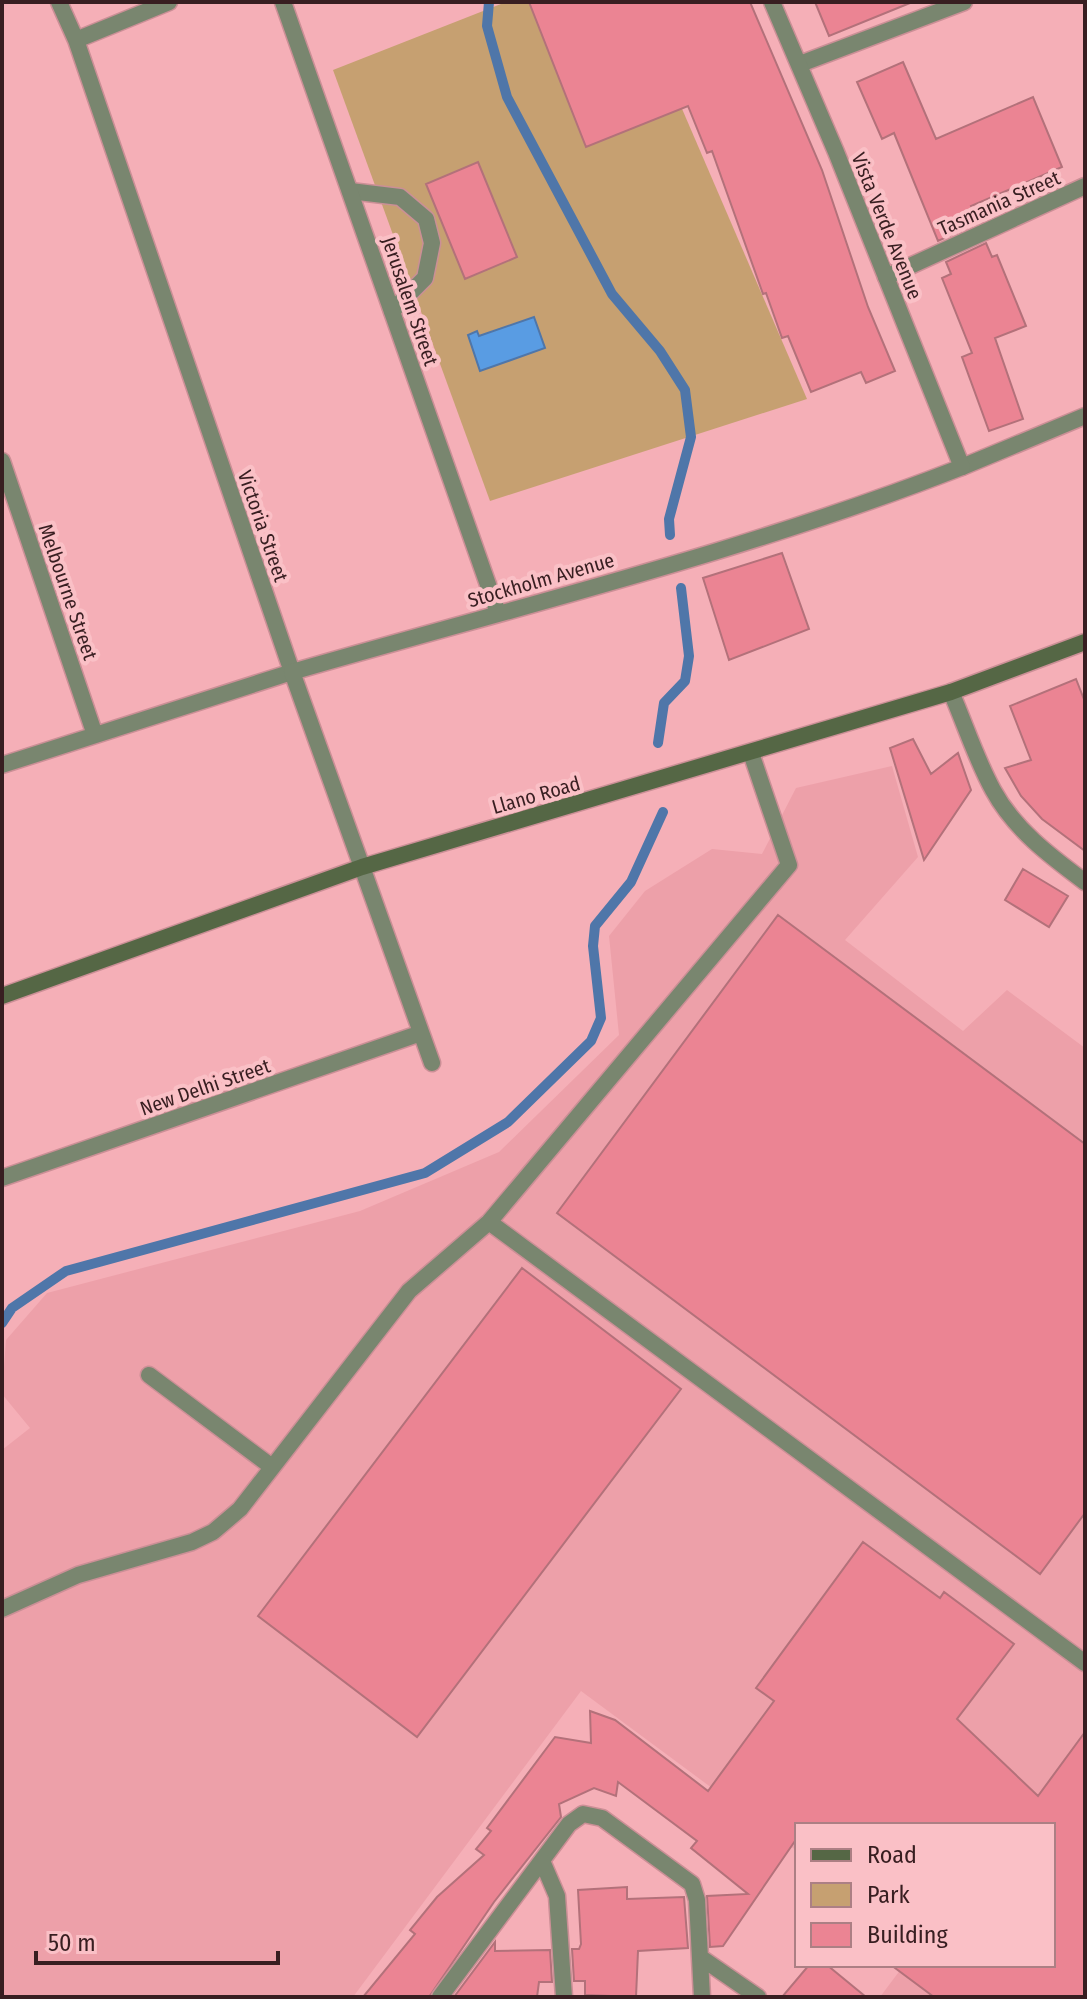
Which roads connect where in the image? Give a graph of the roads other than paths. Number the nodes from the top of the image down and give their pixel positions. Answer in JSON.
{"nodes":[{"id":1,"x":59,"y":2,"type":"edge"},
{"id":2,"x":169,"y":2,"type":"edge"},
{"id":3,"x":283,"y":2,"type":"edge"},
{"id":4,"x":772,"y":2,"type":"edge"},
{"id":5,"x":964,"y":2,"type":"edge"},
{"id":6,"x":76,"y":40,"type":"junction"},
{"id":7,"x":800,"y":64,"type":"junction"},
{"id":8,"x":1085,"y":186,"type":"edge"},
{"id":9,"x":350,"y":191,"type":"junction"},
{"id":10,"x":886,"y":277,"type":"junction"},
{"id":11,"x":392,"y":311,"type":"junction"},
{"id":12,"x":1085,"y":416,"type":"edge"},
{"id":13,"x":2,"y":461,"type":"edge"},
{"id":14,"x":962,"y":467,"type":"junction"},
{"id":15,"x":498,"y":613,"type":"junction"},
{"id":16,"x":1085,"y":642,"type":"edge"},
{"id":17,"x":292,"y":672,"type":"junction"},
{"id":18,"x":951,"y":692,"type":"junction"},
{"id":19,"x":95,"y":735,"type":"junction"},
{"id":20,"x":751,"y":753,"type":"junction"},
{"id":21,"x":2,"y":765,"type":"edge"},
{"id":22,"x":362,"y":867,"type":"junction"},
{"id":23,"x":1085,"y":882,"type":"edge"},
{"id":24,"x":2,"y":996,"type":"edge"},
{"id":25,"x":421,"y":1033,"type":"junction"},
{"id":26,"x":432,"y":1063,"type":"dead end"},
{"id":27,"x":2,"y":1178,"type":"edge"},
{"id":28,"x":489,"y":1222,"type":"junction"},
{"id":29,"x":149,"y":1375,"type":"dead end"},
{"id":30,"x":272,"y":1467,"type":"junction"},
{"id":31,"x":2,"y":1609,"type":"edge"},
{"id":32,"x":1085,"y":1663,"type":"edge"},
{"id":33,"x":542,"y":1861,"type":"junction"},
{"id":34,"x":700,"y":1957,"type":"junction"},
{"id":35,"x":440,"y":1997,"type":"edge"},
{"id":36,"x":564,"y":1997,"type":"edge"},
{"id":37,"x":702,"y":1997,"type":"edge"},
{"id":38,"x":758,"y":1997,"type":"edge"}],
"edges":[{"from":1,"to":6,"type":"street","name":"Victoria Street"},
{"from":2,"to":6,"type":"street"},
{"from":3,"to":9,"type":"street","name":"Jerusalem Street"},
{"from":4,"to":7,"type":"street","name":"Vista Verde Avenue"},
{"from":5,"to":7,"type":"street"},
{"from":6,"to":17,"type":"street","name":"Victoria Street"},
{"from":7,"to":10,"type":"street","name":"Vista Verde Avenue"},
{"from":8,"to":10,"type":"street","name":"Tasmania Street"},
{"from":9,"to":11,"type":"street","name":"Jerusalem Street"},
{"from":9,"to":11,"type":"street"},
{"from":10,"to":14,"type":"street","name":"Vista Verde Avenue"},
{"from":11,"to":15,"type":"street","name":"Jerusalem Street"},
{"from":12,"to":14,"type":"street","name":"Stockholm Avenue"},
{"from":13,"to":19,"type":"street","name":"Melbourne Street"},
{"from":14,"to":15,"type":"street","name":"Stockholm Avenue"},
{"from":15,"to":17,"type":"street","name":"Stockholm Avenue"},
{"from":16,"to":18,"type":"main road","name":"Llano Road"},
{"from":17,"to":19,"type":"street","name":"Stockholm Avenue"},
{"from":17,"to":22,"type":"street","name":"Victoria Street"},
{"from":18,"to":20,"type":"main road","name":"Llano Road"},
{"from":18,"to":23,"type":"street"},
{"from":19,"to":21,"type":"street","name":"Stockholm Avenue"},
{"from":20,"to":22,"type":"main road","name":"Llano Road"},
{"from":20,"to":28,"type":"street"},
{"from":22,"to":24,"type":"main road","name":"Llano Road"},
{"from":22,"to":25,"type":"street","name":"Victoria Street"},
{"from":25,"to":26,"type":"street","name":"Victoria Street"},
{"from":25,"to":27,"type":"street","name":"New Delhi Street"},
{"from":28,"to":30,"type":"street"},
{"from":28,"to":32,"type":"street"},
{"from":29,"to":30,"type":"street"},
{"from":30,"to":31,"type":"street"},
{"from":33,"to":34,"type":"street"},
{"from":33,"to":35,"type":"street"},
{"from":33,"to":36,"type":"street"},
{"from":34,"to":37,"type":"street"},
{"from":34,"to":38,"type":"street"}]}
